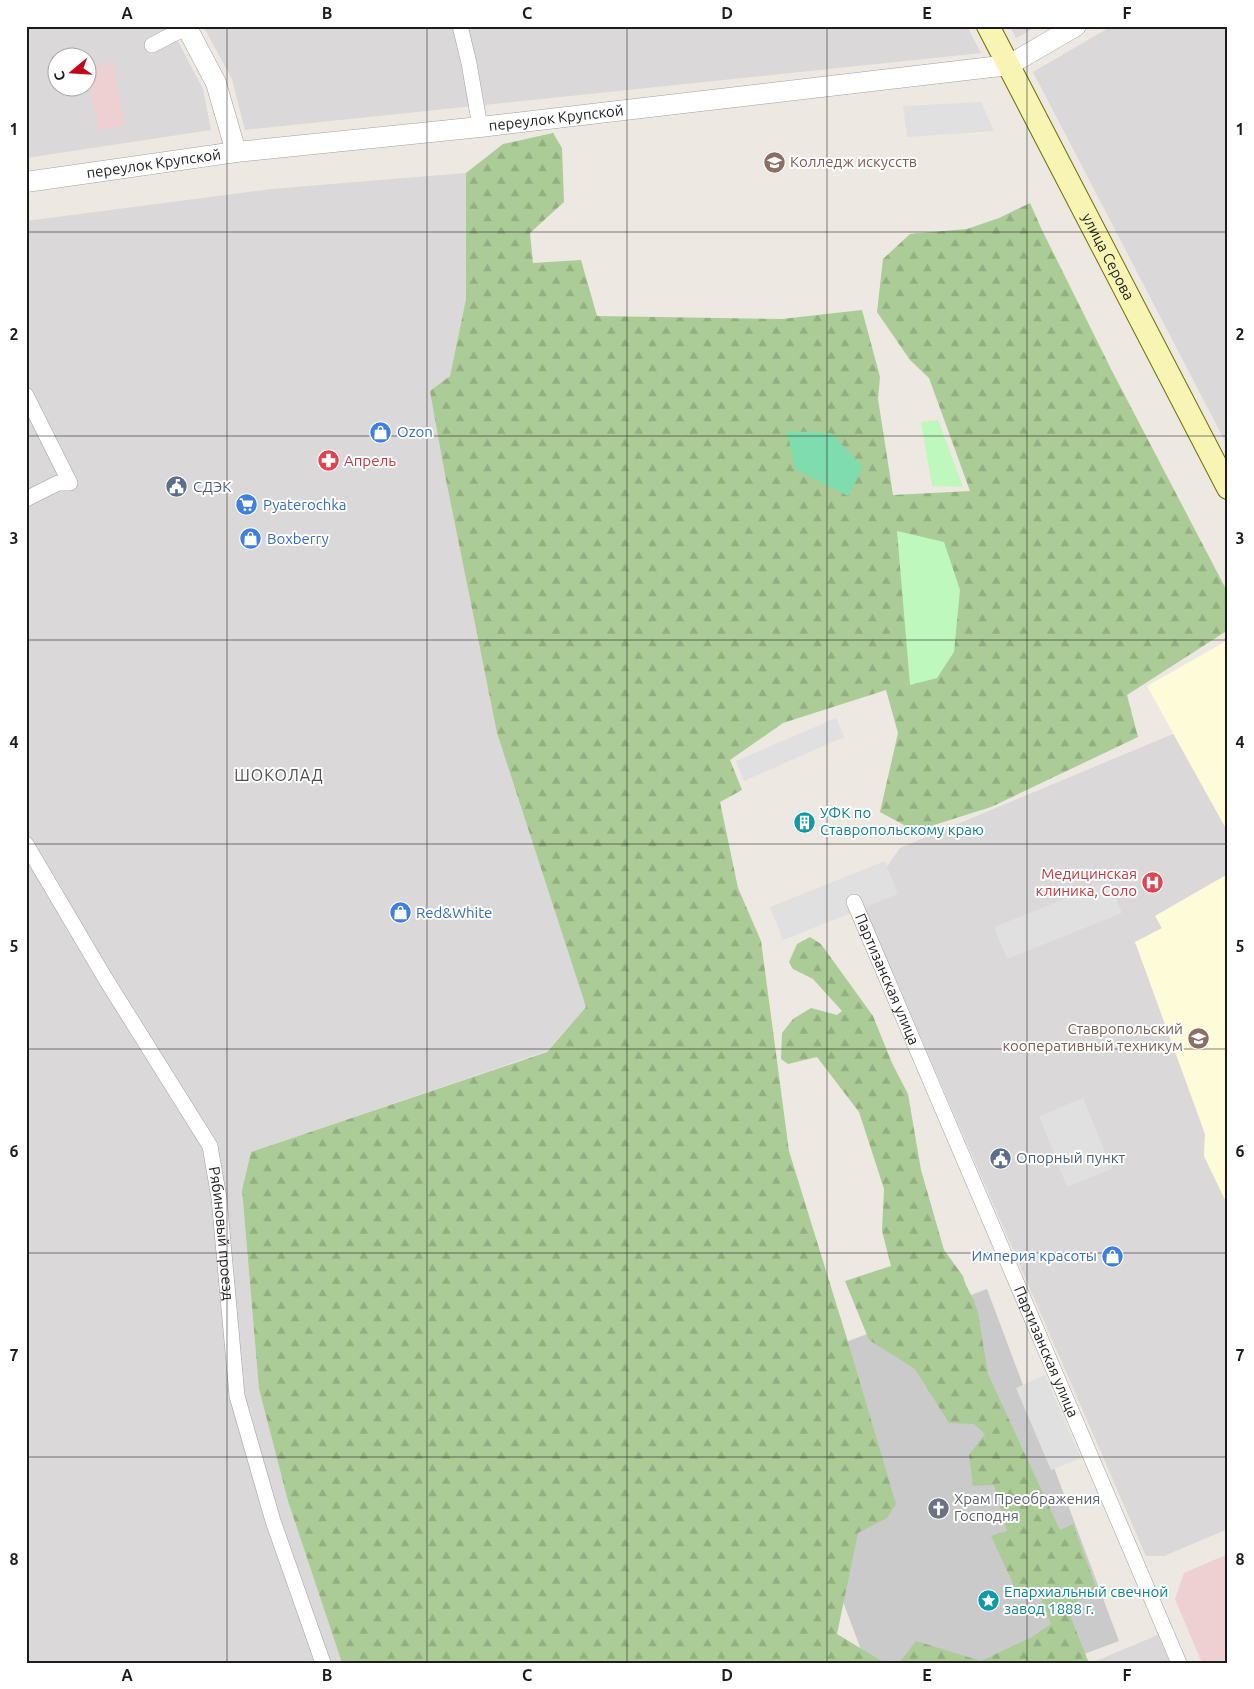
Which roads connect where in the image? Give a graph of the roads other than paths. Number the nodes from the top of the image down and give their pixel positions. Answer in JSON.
{"nodes":[{"id":1,"x":460,"y":26,"type":"edge"},
{"id":2,"x":988,"y":26,"type":"edge"},
{"id":3,"x":1076,"y":26,"type":"edge"},
{"id":4,"x":186,"y":27,"type":"edge"},
{"id":5,"x":152,"y":45,"type":"dead end"},
{"id":6,"x":1009,"y":65,"type":"junction"},
{"id":7,"x":480,"y":127,"type":"junction"},
{"id":8,"x":236,"y":152,"type":"junction"},
{"id":9,"x":26,"y":182,"type":"edge"},
{"id":10,"x":26,"y":395,"type":"edge"},
{"id":11,"x":1228,"y":488,"type":"edge"},
{"id":12,"x":26,"y":500,"type":"edge"},
{"id":13,"x":26,"y":844,"type":"edge"},
{"id":14,"x":854,"y":902,"type":"dead end"},
{"id":15,"x":323,"y":1663,"type":"edge"},
{"id":16,"x":1179,"y":1663,"type":"edge"}],
"edges":[{"from":1,"to":7,"type":"street"},
{"from":2,"to":6,"type":"main road","name":"улица Серова"},
{"from":3,"to":6,"type":"street","name":"переулок Крупской"},
{"from":4,"to":5,"type":"street"},
{"from":4,"to":8,"type":"street"},
{"from":6,"to":7,"type":"street","name":"переулок Крупской"},
{"from":6,"to":11,"type":"main road","name":"улица Серова"},
{"from":7,"to":8,"type":"street","name":"переулок Крупской"},
{"from":8,"to":9,"type":"street","name":"переулок Крупской"},
{"from":10,"to":12,"type":"street"},
{"from":13,"to":15,"type":"street","name":"Рябиновый проезд"},
{"from":14,"to":16,"type":"street","name":"Партизанская улица"}]}
